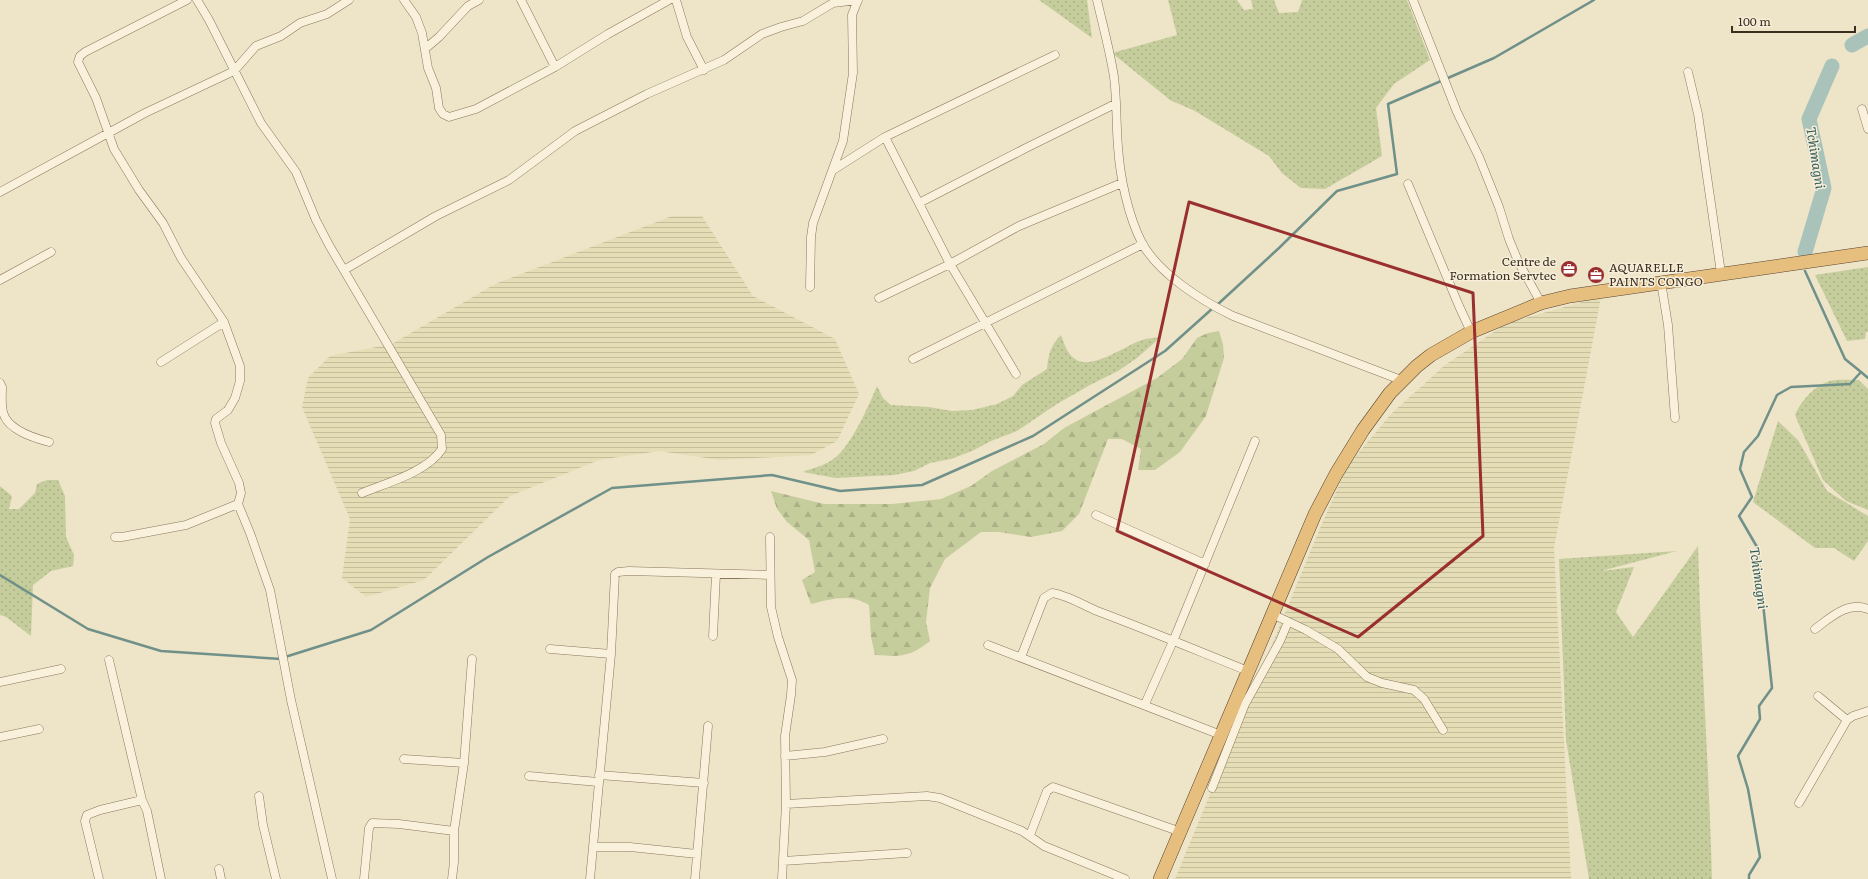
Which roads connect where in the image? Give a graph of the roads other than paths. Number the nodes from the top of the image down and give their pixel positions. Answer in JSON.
{"nodes":[{"id":1,"x":187,"y":0,"type":"edge"},
{"id":2,"x":197,"y":0,"type":"edge"},
{"id":3,"x":349,"y":0,"type":"edge"},
{"id":4,"x":404,"y":0,"type":"edge"},
{"id":5,"x":479,"y":0,"type":"edge"},
{"id":6,"x":521,"y":0,"type":"edge"},
{"id":7,"x":669,"y":0,"type":"edge"},
{"id":8,"x":676,"y":0,"type":"edge"},
{"id":9,"x":858,"y":0,"type":"edge"},
{"id":10,"x":1097,"y":0,"type":"edge"},
{"id":11,"x":1413,"y":0,"type":"edge"},
{"id":12,"x":426,"y":48,"type":"junction"},
{"id":13,"x":1055,"y":55,"type":"dead end"},
{"id":14,"x":555,"y":67,"type":"junction"},
{"id":15,"x":704,"y":70,"type":"junction"},
{"id":16,"x":234,"y":71,"type":"junction"},
{"id":17,"x":1688,"y":72,"type":"dead end"},
{"id":18,"x":1115,"y":104,"type":"junction"},
{"id":19,"x":1862,"y":109,"type":"dead end"},
{"id":20,"x":1868,"y":129,"type":"edge"},
{"id":21,"x":108,"y":133,"type":"junction"},
{"id":22,"x":885,"y":137,"type":"junction"},
{"id":23,"x":833,"y":170,"type":"junction"},
{"id":24,"x":1122,"y":183,"type":"junction"},
{"id":25,"x":1408,"y":184,"type":"dead end"},
{"id":26,"x":0,"y":192,"type":"edge"},
{"id":27,"x":919,"y":203,"type":"junction"},
{"id":28,"x":1142,"y":244,"type":"junction"},
{"id":29,"x":51,"y":252,"type":"dead end"},
{"id":30,"x":1868,"y":253,"type":"edge"},
{"id":31,"x":950,"y":264,"type":"junction"},
{"id":32,"x":344,"y":270,"type":"junction"},
{"id":33,"x":1721,"y":273,"type":"junction"},
{"id":34,"x":0,"y":280,"type":"edge"},
{"id":35,"x":1661,"y":282,"type":"junction"},
{"id":36,"x":810,"y":287,"type":"dead end"},
{"id":37,"x":879,"y":298,"type":"dead end"},
{"id":38,"x":1541,"y":303,"type":"junction"},
{"id":39,"x":224,"y":322,"type":"junction"},
{"id":40,"x":985,"y":322,"type":"junction"},
{"id":41,"x":1471,"y":332,"type":"junction"},
{"id":42,"x":913,"y":359,"type":"dead end"},
{"id":43,"x":161,"y":362,"type":"dead end"},
{"id":44,"x":1016,"y":374,"type":"dead end"},
{"id":45,"x":1401,"y":380,"type":"junction"},
{"id":46,"x":0,"y":384,"type":"edge"},
{"id":47,"x":1675,"y":418,"type":"dead end"},
{"id":48,"x":1255,"y":441,"type":"dead end"},
{"id":49,"x":49,"y":442,"type":"dead end"},
{"id":50,"x":362,"y":493,"type":"dead end"},
{"id":51,"x":238,"y":504,"type":"junction"},
{"id":52,"x":1096,"y":515,"type":"dead end"},
{"id":53,"x":115,"y":537,"type":"dead end"},
{"id":54,"x":770,"y":537,"type":"dead end"},
{"id":55,"x":1205,"y":564,"type":"junction"},
{"id":56,"x":716,"y":574,"type":"junction"},
{"id":57,"x":770,"y":575,"type":"junction"},
{"id":58,"x":1868,"y":609,"type":"edge"},
{"id":59,"x":1272,"y":614,"type":"junction"},
{"id":60,"x":1288,"y":622,"type":"junction"},
{"id":61,"x":1815,"y":629,"type":"dead end"},
{"id":62,"x":713,"y":636,"type":"dead end"},
{"id":63,"x":1174,"y":639,"type":"junction"},
{"id":64,"x":988,"y":645,"type":"dead end"},
{"id":65,"x":550,"y":649,"type":"dead end"},
{"id":66,"x":611,"y":654,"type":"junction"},
{"id":67,"x":1021,"y":657,"type":"junction"},
{"id":68,"x":472,"y":659,"type":"dead end"},
{"id":69,"x":109,"y":660,"type":"dead end"},
{"id":70,"x":61,"y":669,"type":"dead end"},
{"id":71,"x":1248,"y":671,"type":"junction"},
{"id":72,"x":0,"y":682,"type":"edge"},
{"id":73,"x":1818,"y":696,"type":"dead end"},
{"id":74,"x":1145,"y":704,"type":"junction"},
{"id":75,"x":1868,"y":711,"type":"edge"},
{"id":76,"x":1847,"y":720,"type":"junction"},
{"id":77,"x":708,"y":726,"type":"dead end"},
{"id":78,"x":39,"y":729,"type":"dead end"},
{"id":79,"x":1443,"y":730,"type":"dead end"},
{"id":80,"x":1221,"y":734,"type":"junction"},
{"id":81,"x":0,"y":737,"type":"edge"},
{"id":82,"x":883,"y":739,"type":"dead end"},
{"id":83,"x":786,"y":756,"type":"junction"},
{"id":84,"x":404,"y":759,"type":"dead end"},
{"id":85,"x":464,"y":763,"type":"junction"},
{"id":86,"x":529,"y":776,"type":"dead end"},
{"id":87,"x":598,"y":778,"type":"junction"},
{"id":88,"x":704,"y":783,"type":"junction"},
{"id":89,"x":1212,"y":788,"type":"dead end"},
{"id":90,"x":259,"y":796,"type":"dead end"},
{"id":91,"x":142,"y":800,"type":"junction"},
{"id":92,"x":1799,"y":803,"type":"dead end"},
{"id":93,"x":786,"y":804,"type":"junction"},
{"id":94,"x":454,"y":832,"type":"junction"},
{"id":95,"x":1181,"y":832,"type":"junction"},
{"id":96,"x":1030,"y":835,"type":"junction"},
{"id":97,"x":593,"y":846,"type":"junction"},
{"id":98,"x":907,"y":853,"type":"dead end"},
{"id":99,"x":697,"y":854,"type":"junction"},
{"id":100,"x":783,"y":861,"type":"junction"},
{"id":101,"x":219,"y":869,"type":"dead end"},
{"id":102,"x":99,"y":879,"type":"edge"},
{"id":103,"x":161,"y":879,"type":"edge"},
{"id":104,"x":221,"y":879,"type":"edge"},
{"id":105,"x":276,"y":879,"type":"edge"},
{"id":106,"x":332,"y":879,"type":"edge"},
{"id":107,"x":364,"y":879,"type":"edge"},
{"id":108,"x":452,"y":879,"type":"edge"},
{"id":109,"x":590,"y":879,"type":"edge"},
{"id":110,"x":695,"y":879,"type":"edge"},
{"id":111,"x":782,"y":879,"type":"edge"},
{"id":112,"x":1125,"y":879,"type":"edge"},
{"id":113,"x":1160,"y":879,"type":"edge"}],
"edges":[{"from":1,"to":21,"type":"street"},
{"from":2,"to":16,"type":"street"},
{"from":3,"to":16,"type":"street"},
{"from":4,"to":12,"type":"street"},
{"from":5,"to":12,"type":"street"},
{"from":6,"to":14,"type":"street"},
{"from":7,"to":14,"type":"street"},
{"from":8,"to":15,"type":"street"},
{"from":9,"to":15,"type":"street"},
{"from":9,"to":23,"type":"street"},
{"from":10,"to":18,"type":"street"},
{"from":11,"to":38,"type":"street"},
{"from":12,"to":14,"type":"street"},
{"from":13,"to":22,"type":"street"},
{"from":15,"to":32,"type":"street"},
{"from":16,"to":21,"type":"street"},
{"from":16,"to":32,"type":"street"},
{"from":17,"to":33,"type":"street"},
{"from":18,"to":24,"type":"street"},
{"from":18,"to":27,"type":"street"},
{"from":19,"to":20,"type":"street"},
{"from":21,"to":26,"type":"street"},
{"from":21,"to":39,"type":"street"},
{"from":22,"to":23,"type":"street"},
{"from":22,"to":27,"type":"street"},
{"from":23,"to":36,"type":"street"},
{"from":24,"to":28,"type":"street"},
{"from":24,"to":31,"type":"street"},
{"from":25,"to":41,"type":"street"},
{"from":27,"to":31,"type":"street"},
{"from":28,"to":40,"type":"street"},
{"from":28,"to":45,"type":"street"},
{"from":29,"to":34,"type":"street"},
{"from":30,"to":33,"type":"highway"},
{"from":31,"to":37,"type":"street"},
{"from":31,"to":40,"type":"street"},
{"from":32,"to":50,"type":"street"},
{"from":33,"to":35,"type":"highway"},
{"from":35,"to":38,"type":"highway"},
{"from":35,"to":47,"type":"street"},
{"from":38,"to":41,"type":"highway"},
{"from":39,"to":43,"type":"street"},
{"from":39,"to":51,"type":"street"},
{"from":40,"to":42,"type":"street"},
{"from":40,"to":44,"type":"street"},
{"from":41,"to":45,"type":"highway"},
{"from":45,"to":59,"type":"highway"},
{"from":46,"to":49,"type":"street"},
{"from":48,"to":55,"type":"street"},
{"from":51,"to":53,"type":"street"},
{"from":51,"to":106,"type":"street"},
{"from":52,"to":55,"type":"street"},
{"from":54,"to":57,"type":"street"},
{"from":55,"to":63,"type":"street"},
{"from":56,"to":57,"type":"street"},
{"from":56,"to":62,"type":"street"},
{"from":56,"to":66,"type":"street"},
{"from":57,"to":83,"type":"street"},
{"from":58,"to":61,"type":"street"},
{"from":59,"to":60,"type":"street"},
{"from":59,"to":71,"type":"highway"},
{"from":60,"to":79,"type":"street"},
{"from":60,"to":89,"type":"street"},
{"from":63,"to":67,"type":"street"},
{"from":63,"to":71,"type":"street"},
{"from":63,"to":74,"type":"street"},
{"from":64,"to":67,"type":"street"},
{"from":65,"to":66,"type":"street"},
{"from":66,"to":87,"type":"street"},
{"from":67,"to":74,"type":"street"},
{"from":68,"to":85,"type":"street"},
{"from":69,"to":91,"type":"street"},
{"from":70,"to":72,"type":"street"},
{"from":71,"to":80,"type":"highway"},
{"from":73,"to":76,"type":"street"},
{"from":74,"to":80,"type":"street"},
{"from":75,"to":76,"type":"street"},
{"from":76,"to":92,"type":"street"},
{"from":77,"to":88,"type":"street"},
{"from":78,"to":81,"type":"street"},
{"from":80,"to":95,"type":"highway"},
{"from":82,"to":83,"type":"street"},
{"from":83,"to":93,"type":"street"},
{"from":84,"to":85,"type":"street"},
{"from":85,"to":94,"type":"street"},
{"from":86,"to":87,"type":"street"},
{"from":87,"to":88,"type":"street"},
{"from":87,"to":97,"type":"street"},
{"from":88,"to":99,"type":"street"},
{"from":90,"to":105,"type":"street"},
{"from":91,"to":102,"type":"street"},
{"from":91,"to":103,"type":"street"},
{"from":93,"to":96,"type":"street"},
{"from":93,"to":100,"type":"street"},
{"from":94,"to":107,"type":"street"},
{"from":94,"to":108,"type":"street"},
{"from":95,"to":96,"type":"street"},
{"from":95,"to":113,"type":"highway"},
{"from":96,"to":112,"type":"street"},
{"from":97,"to":99,"type":"street"},
{"from":97,"to":109,"type":"street"},
{"from":98,"to":100,"type":"street"},
{"from":99,"to":110,"type":"street"},
{"from":100,"to":111,"type":"street"},
{"from":101,"to":104,"type":"street"}]}
